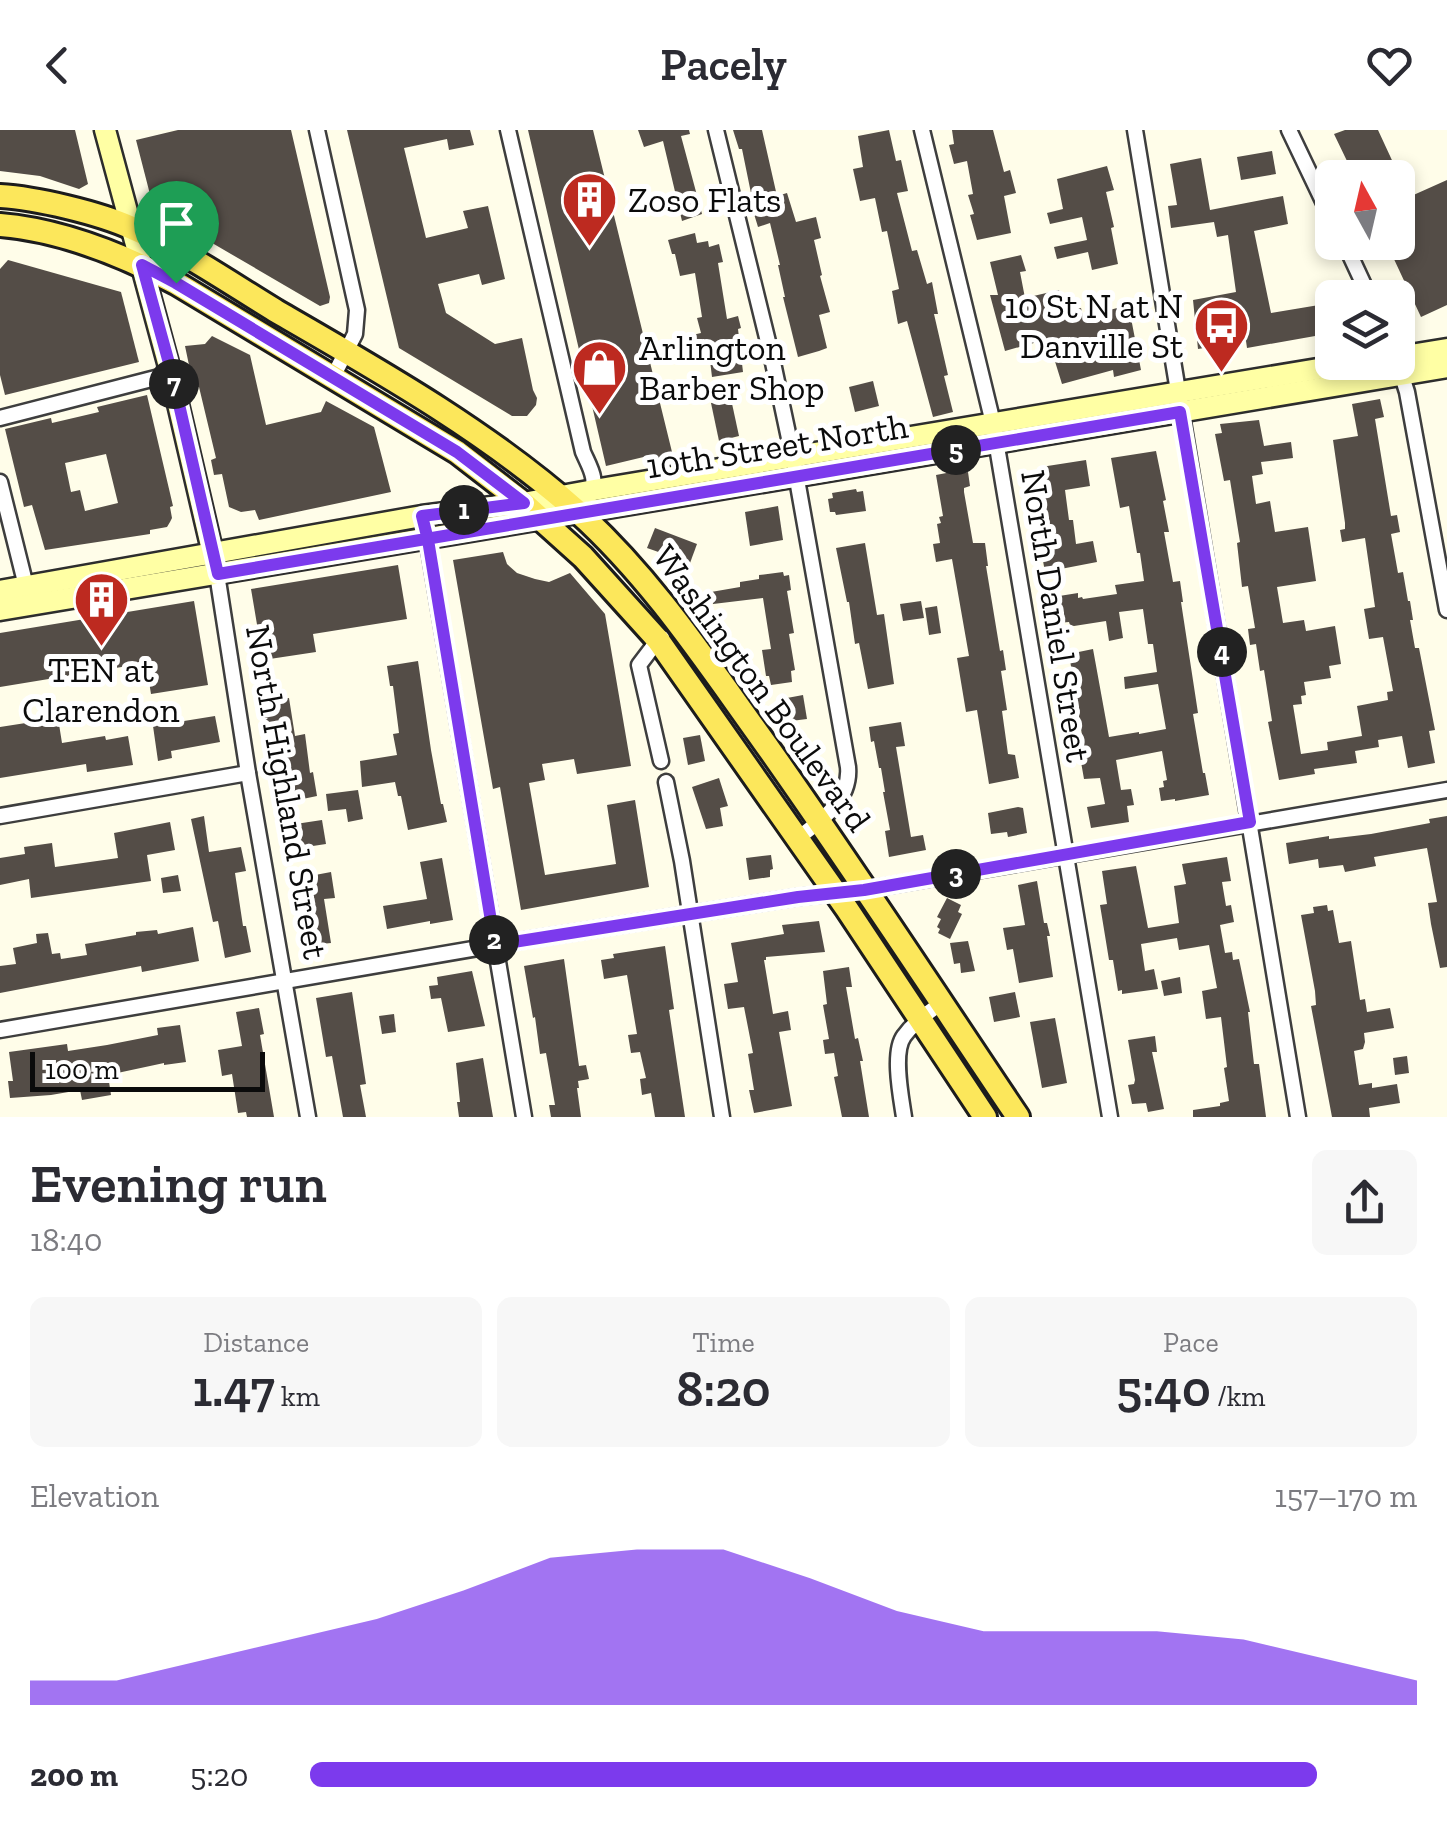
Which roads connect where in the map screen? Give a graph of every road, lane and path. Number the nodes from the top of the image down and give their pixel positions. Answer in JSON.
{"nodes":[{"id":1,"x":107,"y":130,"type":"edge"},
{"id":2,"x":316,"y":130,"type":"edge"},
{"id":3,"x":508,"y":130,"type":"edge"},
{"id":4,"x":716,"y":130,"type":"edge"},
{"id":5,"x":922,"y":130,"type":"edge"},
{"id":6,"x":1135,"y":130,"type":"edge"},
{"id":7,"x":1290,"y":130,"type":"edge"},
{"id":8,"x":1315,"y":184,"type":"edge"},
{"id":9,"x":0,"y":196,"type":"edge"},
{"id":10,"x":0,"y":225,"type":"edge"},
{"id":11,"x":130,"y":227,"type":"junction"},
{"id":12,"x":142,"y":265,"type":"junction"},
{"id":13,"x":1447,"y":348,"type":"edge"},
{"id":14,"x":346,"y":350,"type":"junction"},
{"id":15,"x":1415,"y":359,"type":"edge"},
{"id":16,"x":1415,"y":366,"type":"edge"},
{"id":17,"x":1447,"y":368,"type":"edge"},
{"id":18,"x":1315,"y":372,"type":"edge"},
{"id":19,"x":172,"y":374,"type":"junction"},
{"id":20,"x":333,"y":377,"type":"junction"},
{"id":21,"x":1315,"y":379,"type":"edge"},
{"id":22,"x":1403,"y":380,"type":"edge"},
{"id":23,"x":1179,"y":402,"type":"junction"},
{"id":24,"x":0,"y":418,"type":"edge"},
{"id":25,"x":995,"y":433,"type":"junction"},
{"id":26,"x":794,"y":466,"type":"junction"},
{"id":27,"x":0,"y":482,"type":"edge"},
{"id":28,"x":594,"y":490,"type":"junction"},
{"id":29,"x":560,"y":497,"type":"junction"},
{"id":30,"x":524,"y":503,"type":"junction"},
{"id":31,"x":580,"y":514,"type":"junction"},
{"id":32,"x":422,"y":516,"type":"junction"},
{"id":33,"x":543,"y":520,"type":"junction"},
{"id":34,"x":428,"y":540,"type":"junction"},
{"id":35,"x":213,"y":553,"type":"junction"},
{"id":36,"x":218,"y":574,"type":"junction"},
{"id":37,"x":0,"y":591,"type":"edge"},
{"id":38,"x":28,"y":595,"type":"junction"},
{"id":39,"x":0,"y":610,"type":"edge"},
{"id":40,"x":1447,"y":610,"type":"edge"},
{"id":41,"x":683,"y":628,"type":"junction"},
{"id":42,"x":658,"y":640,"type":"junction"},
{"id":43,"x":661,"y":761,"type":"dead end"},
{"id":44,"x":248,"y":773,"type":"junction"},
{"id":45,"x":666,"y":782,"type":"dead end"},
{"id":46,"x":1447,"y":790,"type":"edge"},
{"id":47,"x":0,"y":816,"type":"edge"},
{"id":48,"x":821,"y":821,"type":"junction"},
{"id":49,"x":1250,"y":822,"type":"junction"},
{"id":50,"x":798,"y":838,"type":"junction"},
{"id":51,"x":1065,"y":855,"type":"junction"},
{"id":52,"x":864,"y":890,"type":"junction"},
{"id":53,"x":835,"y":893,"type":"junction"},
{"id":54,"x":689,"y":915,"type":"junction"},
{"id":55,"x":495,"y":945,"type":"junction"},
{"id":56,"x":286,"y":982,"type":"junction"},
{"id":57,"x":941,"y":1002,"type":"junction"},
{"id":58,"x":920,"y":1019,"type":"junction"},
{"id":59,"x":0,"y":1030,"type":"edge"},
{"id":60,"x":308,"y":1117,"type":"edge"},
{"id":61,"x":524,"y":1117,"type":"edge"},
{"id":62,"x":722,"y":1117,"type":"edge"},
{"id":63,"x":904,"y":1117,"type":"edge"},
{"id":64,"x":985,"y":1117,"type":"edge"},
{"id":65,"x":1018,"y":1117,"type":"edge"},
{"id":66,"x":1110,"y":1117,"type":"edge"},
{"id":67,"x":1298,"y":1117,"type":"edge"}],
"edges":[{"from":1,"to":11,"type":"main road","name":"North Highland Street"},
{"from":2,"to":14,"type":"street"},
{"from":3,"to":28,"type":"street"},
{"from":4,"to":26,"type":"street"},
{"from":5,"to":25,"type":"street","name":"North Daniel Street"},
{"from":6,"to":23,"type":"street"},
{"from":7,"to":8,"type":"street"},
{"from":9,"to":11,"type":"main road","name":"Washington Boulevard"},
{"from":10,"to":12,"type":"main road","name":"Washington Boulevard"},
{"from":11,"to":12,"type":"main road","name":"North Highland Street"},
{"from":11,"to":14,"type":"main road","name":"Washington Boulevard"},
{"from":12,"to":19,"type":"main road","name":"North Highland Street"},
{"from":12,"to":20,"type":"main road","name":"Washington Boulevard"},
{"from":13,"to":15,"type":"main road","name":"10th Street North"},
{"from":14,"to":20,"type":"street"},
{"from":14,"to":29,"type":"main road","name":"Washington Boulevard"},
{"from":16,"to":17,"type":"main road","name":"10th Street North"},
{"from":18,"to":23,"type":"main road","name":"10th Street North"},
{"from":19,"to":24,"type":"street"},
{"from":19,"to":35,"type":"main road","name":"North Highland Street"},
{"from":20,"to":30,"type":"main road","name":"Washington Boulevard"},
{"from":21,"to":23,"type":"main road","name":"10th Street North"},
{"from":22,"to":40,"type":"street"},
{"from":23,"to":25,"type":"main road","name":"10th Street North"},
{"from":23,"to":49,"type":"street"},
{"from":25,"to":26,"type":"main road","name":"10th Street North"},
{"from":25,"to":51,"type":"street","name":"North Daniel Street"},
{"from":26,"to":28,"type":"main road","name":"10th Street North"},
{"from":26,"to":31,"type":"main road","name":"10th Street North"},
{"from":26,"to":48,"type":"street"},
{"from":27,"to":38,"type":"street"},
{"from":28,"to":29,"type":"main road","name":"10th Street North"},
{"from":28,"to":31,"type":"street"},
{"from":29,"to":30,"type":"main road","name":"10th Street North"},
{"from":29,"to":31,"type":"main road","name":"Washington Boulevard"},
{"from":30,"to":32,"type":"main road","name":"10th Street North"},
{"from":30,"to":33,"type":"main road","name":"Washington Boulevard"},
{"from":31,"to":33,"type":"main road","name":"10th Street North"},
{"from":31,"to":41,"type":"main road","name":"Washington Boulevard"},
{"from":32,"to":34,"type":"street"},
{"from":32,"to":35,"type":"main road","name":"10th Street North"},
{"from":33,"to":34,"type":"main road","name":"10th Street North"},
{"from":33,"to":42,"type":"main road","name":"Washington Boulevard"},
{"from":34,"to":36,"type":"main road","name":"10th Street North"},
{"from":34,"to":55,"type":"street"},
{"from":35,"to":36,"type":"main road","name":"North Highland Street"},
{"from":35,"to":38,"type":"main road","name":"10th Street North"},
{"from":36,"to":38,"type":"main road","name":"10th Street North"},
{"from":36,"to":44,"type":"street","name":"North Highland Street"},
{"from":37,"to":38,"type":"main road","name":"10th Street North"},
{"from":38,"to":39,"type":"main road","name":"10th Street North"},
{"from":41,"to":42,"type":"street"},
{"from":41,"to":48,"type":"main road","name":"Washington Boulevard"},
{"from":42,"to":43,"type":"street"},
{"from":42,"to":50,"type":"main road","name":"Washington Boulevard"},
{"from":44,"to":47,"type":"street"},
{"from":44,"to":56,"type":"street","name":"North Highland Street"},
{"from":45,"to":54,"type":"street"},
{"from":46,"to":49,"type":"street"},
{"from":48,"to":50,"type":"street"},
{"from":48,"to":52,"type":"main road","name":"Washington Boulevard"},
{"from":49,"to":51,"type":"street"},
{"from":49,"to":67,"type":"street"},
{"from":50,"to":53,"type":"main road","name":"Washington Boulevard"},
{"from":51,"to":52,"type":"street"},
{"from":51,"to":66,"type":"street","name":"North Daniel Street"},
{"from":52,"to":53,"type":"street"},
{"from":52,"to":57,"type":"main road","name":"Washington Boulevard"},
{"from":53,"to":54,"type":"street"},
{"from":53,"to":58,"type":"main road","name":"Washington Boulevard"},
{"from":54,"to":55,"type":"street"},
{"from":54,"to":62,"type":"street"},
{"from":55,"to":56,"type":"street"},
{"from":55,"to":61,"type":"street"},
{"from":56,"to":59,"type":"street"},
{"from":56,"to":60,"type":"street","name":"North Highland Street"},
{"from":57,"to":58,"type":"street"},
{"from":57,"to":65,"type":"main road","name":"Washington Boulevard"},
{"from":58,"to":63,"type":"street"},
{"from":58,"to":64,"type":"main road","name":"Washington Boulevard"}]}
